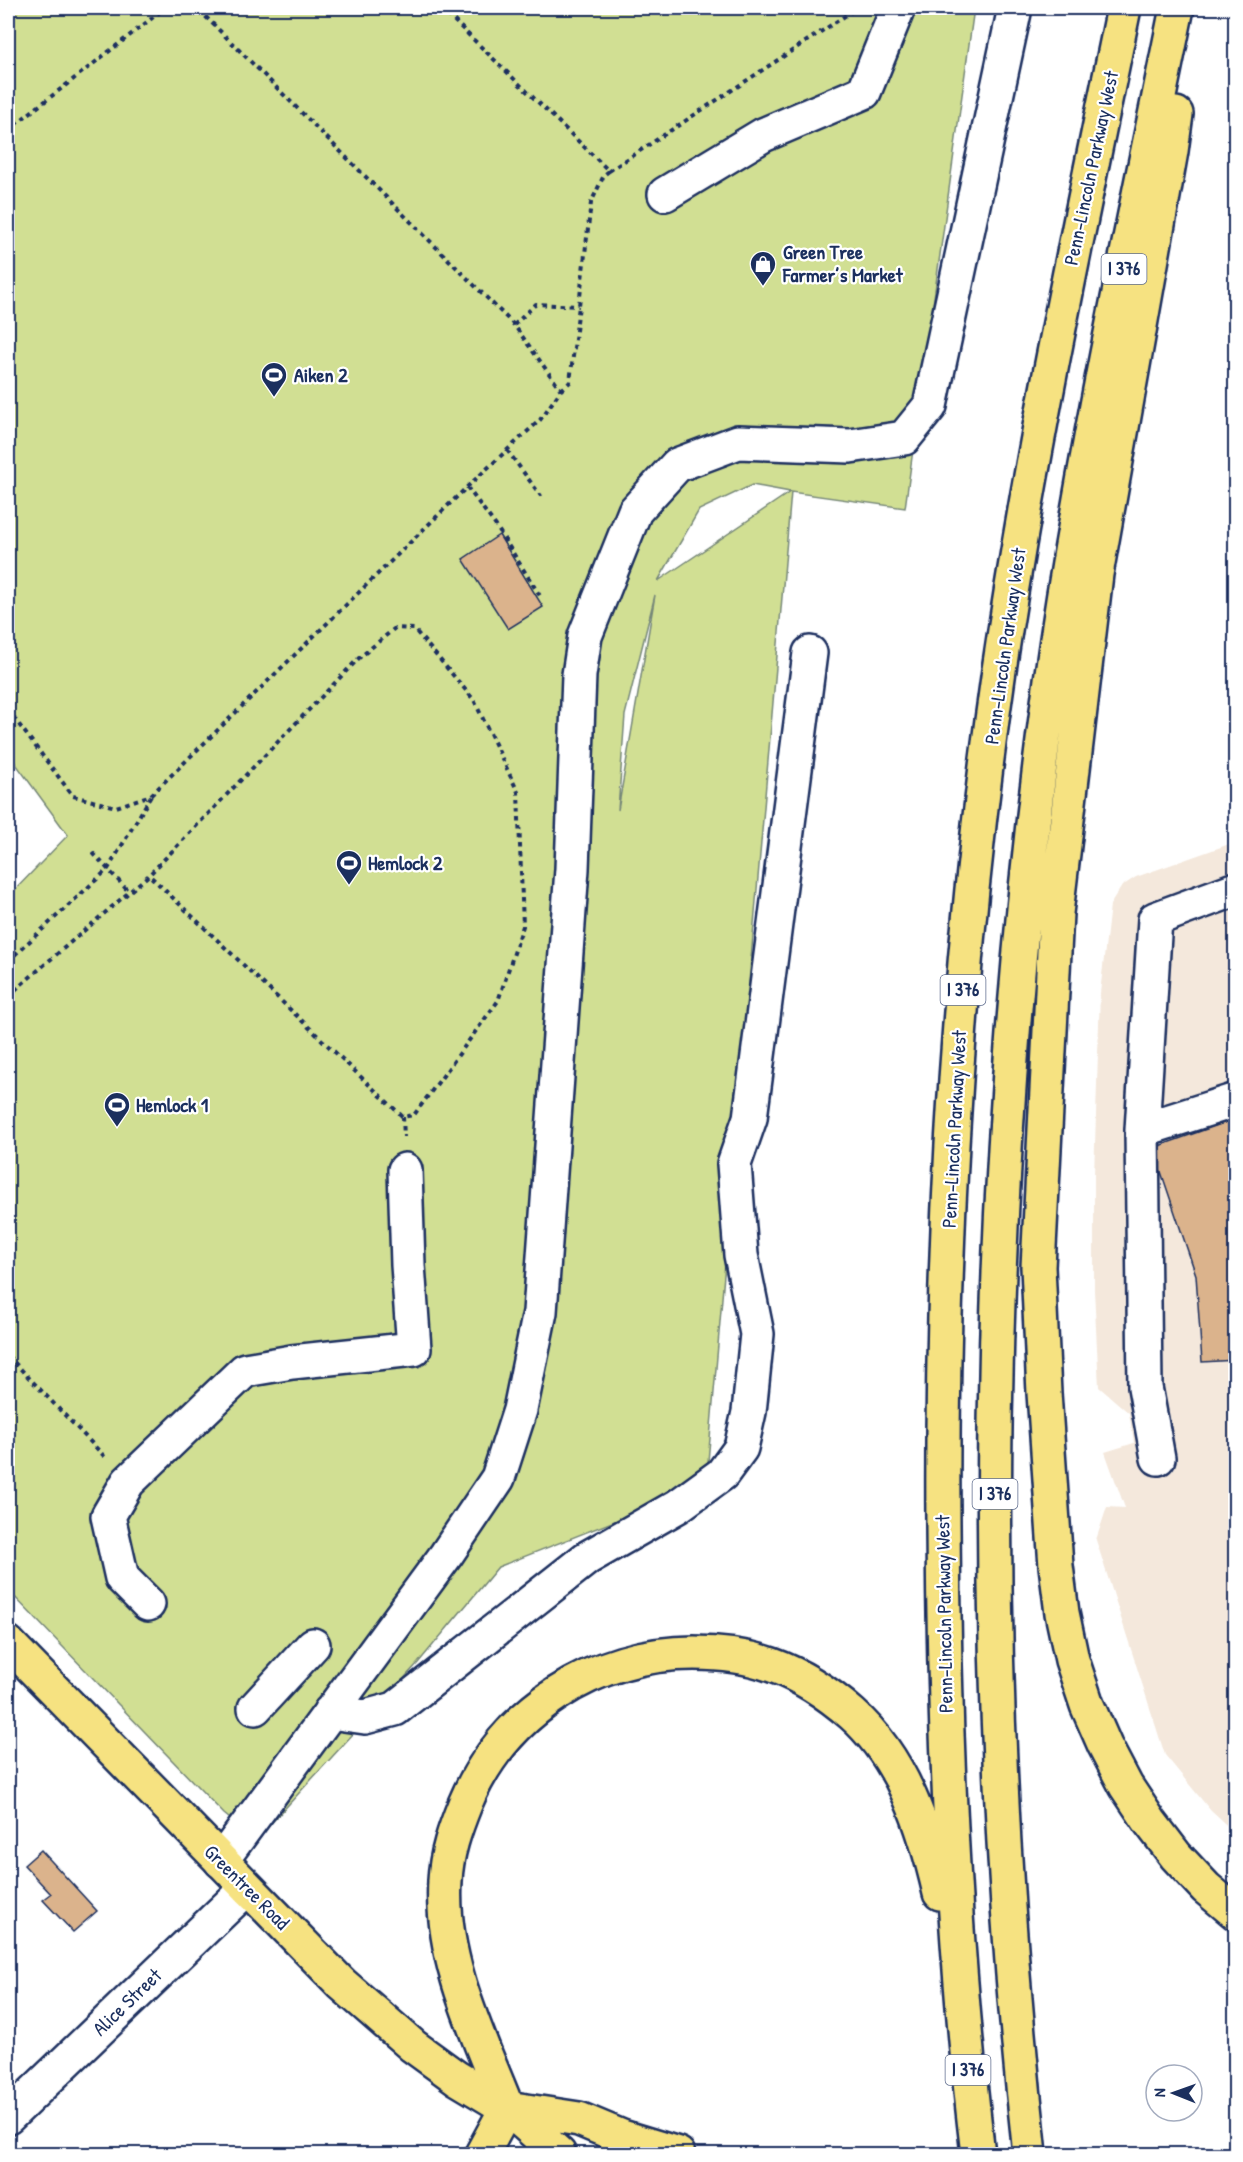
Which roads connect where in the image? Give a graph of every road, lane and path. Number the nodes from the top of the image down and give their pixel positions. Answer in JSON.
{"nodes":[{"id":1,"x":165,"y":8,"type":"edge"},
{"id":2,"x":197,"y":8,"type":"edge"},
{"id":3,"x":441,"y":8,"type":"edge"},
{"id":4,"x":857,"y":8,"type":"edge"},
{"id":5,"x":898,"y":8,"type":"edge"},
{"id":6,"x":1015,"y":8,"type":"edge"},
{"id":7,"x":1124,"y":8,"type":"edge"},
{"id":8,"x":1177,"y":8,"type":"edge"},
{"id":9,"x":1190,"y":8,"type":"edge"},
{"id":10,"x":8,"y":130,"type":"edge"},
{"id":11,"x":609,"y":171,"type":"junction"},
{"id":12,"x":665,"y":194,"type":"dead end"},
{"id":13,"x":579,"y":306,"type":"junction"},
{"id":14,"x":514,"y":325,"type":"junction"},
{"id":15,"x":561,"y":390,"type":"junction"},
{"id":16,"x":507,"y":450,"type":"junction"},
{"id":17,"x":467,"y":486,"type":"junction"},
{"id":18,"x":541,"y":496,"type":"dead end"},
{"id":19,"x":542,"y":599,"type":"dead end"},
{"id":20,"x":810,"y":653,"type":"dead end"},
{"id":21,"x":8,"y":710,"type":"edge"},
{"id":22,"x":151,"y":795,"type":"junction"},
{"id":23,"x":93,"y":853,"type":"dead end"},
{"id":24,"x":108,"y":870,"type":"junction"},
{"id":25,"x":149,"y":875,"type":"junction"},
{"id":26,"x":1236,"y":889,"type":"edge"},
{"id":27,"x":129,"y":892,"type":"junction"},
{"id":28,"x":8,"y":961,"type":"edge"},
{"id":29,"x":8,"y":996,"type":"edge"},
{"id":30,"x":1236,"y":1100,"type":"edge"},
{"id":31,"x":1142,"y":1130,"type":"junction"},
{"id":32,"x":405,"y":1170,"type":"dead end"},
{"id":33,"x":8,"y":1356,"type":"edge"},
{"id":34,"x":1158,"y":1458,"type":"dead end"},
{"id":35,"x":128,"y":1482,"type":"junction"},
{"id":36,"x":148,"y":1604,"type":"dead end"},
{"id":37,"x":8,"y":1643,"type":"edge"},
{"id":38,"x":313,"y":1646,"type":"dead end"},
{"id":39,"x":255,"y":1708,"type":"dead end"},
{"id":40,"x":330,"y":1712,"type":"junction"},
{"id":41,"x":221,"y":1861,"type":"junction"},
{"id":42,"x":247,"y":1887,"type":"junction"},
{"id":43,"x":1236,"y":1913,"type":"edge"},
{"id":44,"x":960,"y":1985,"type":"junction"},
{"id":45,"x":507,"y":2108,"type":"junction"},
{"id":46,"x":8,"y":2117,"type":"edge"},
{"id":47,"x":482,"y":2154,"type":"edge"},
{"id":48,"x":559,"y":2154,"type":"edge"},
{"id":49,"x":678,"y":2154,"type":"edge"},
{"id":50,"x":978,"y":2154,"type":"edge"},
{"id":51,"x":1030,"y":2154,"type":"edge"}],
"edges":[{"from":1,"to":10,"type":"path"},
{"from":2,"to":14,"type":"path"},
{"from":3,"to":11,"type":"path"},
{"from":4,"to":11,"type":"path"},
{"from":5,"to":12,"type":"lane"},
{"from":6,"to":40,"type":"lane"},
{"from":7,"to":44,"type":"main road","name":"Penn-Lincoln Parkway West","number":"I 376"},
{"from":8,"to":51,"type":"main road","number":"I 376"},
{"from":9,"to":43,"type":"main road"},
{"from":11,"to":13,"type":"path"},
{"from":13,"to":14,"type":"path"},
{"from":13,"to":15,"type":"path"},
{"from":14,"to":15,"type":"path"},
{"from":15,"to":16,"type":"path"},
{"from":16,"to":17,"type":"path"},
{"from":16,"to":18,"type":"path"},
{"from":17,"to":19,"type":"path"},
{"from":17,"to":22,"type":"path"},
{"from":20,"to":40,"type":"lane"},
{"from":21,"to":22,"type":"path"},
{"from":22,"to":24,"type":"path"},
{"from":23,"to":24,"type":"path"},
{"from":24,"to":27,"type":"path"},
{"from":24,"to":28,"type":"path"},
{"from":25,"to":25,"type":"path"},
{"from":25,"to":27,"type":"path"},
{"from":26,"to":31,"type":"lane"},
{"from":27,"to":29,"type":"path"},
{"from":30,"to":31,"type":"lane"},
{"from":31,"to":34,"type":"lane"},
{"from":32,"to":35,"type":"lane"},
{"from":33,"to":35,"type":"path"},
{"from":35,"to":36,"type":"lane"},
{"from":37,"to":41,"type":"main road","name":"Greentree Road"},
{"from":38,"to":39,"type":"lane"},
{"from":40,"to":41,"type":"lane"},
{"from":41,"to":42,"type":"main road","name":"Greentree Road"},
{"from":42,"to":45,"type":"main road","name":"Greentree Road"},
{"from":42,"to":46,"type":"lane","name":"Alice Street"},
{"from":44,"to":45,"type":"main road"},
{"from":44,"to":50,"type":"main road","name":"Penn-Lincoln Parkway West","number":"I 376"},
{"from":45,"to":47,"type":"main road"},
{"from":45,"to":48,"type":"main road","name":"Greentree Road"},
{"from":45,"to":49,"type":"main road","name":"Greentree Road"}]}
